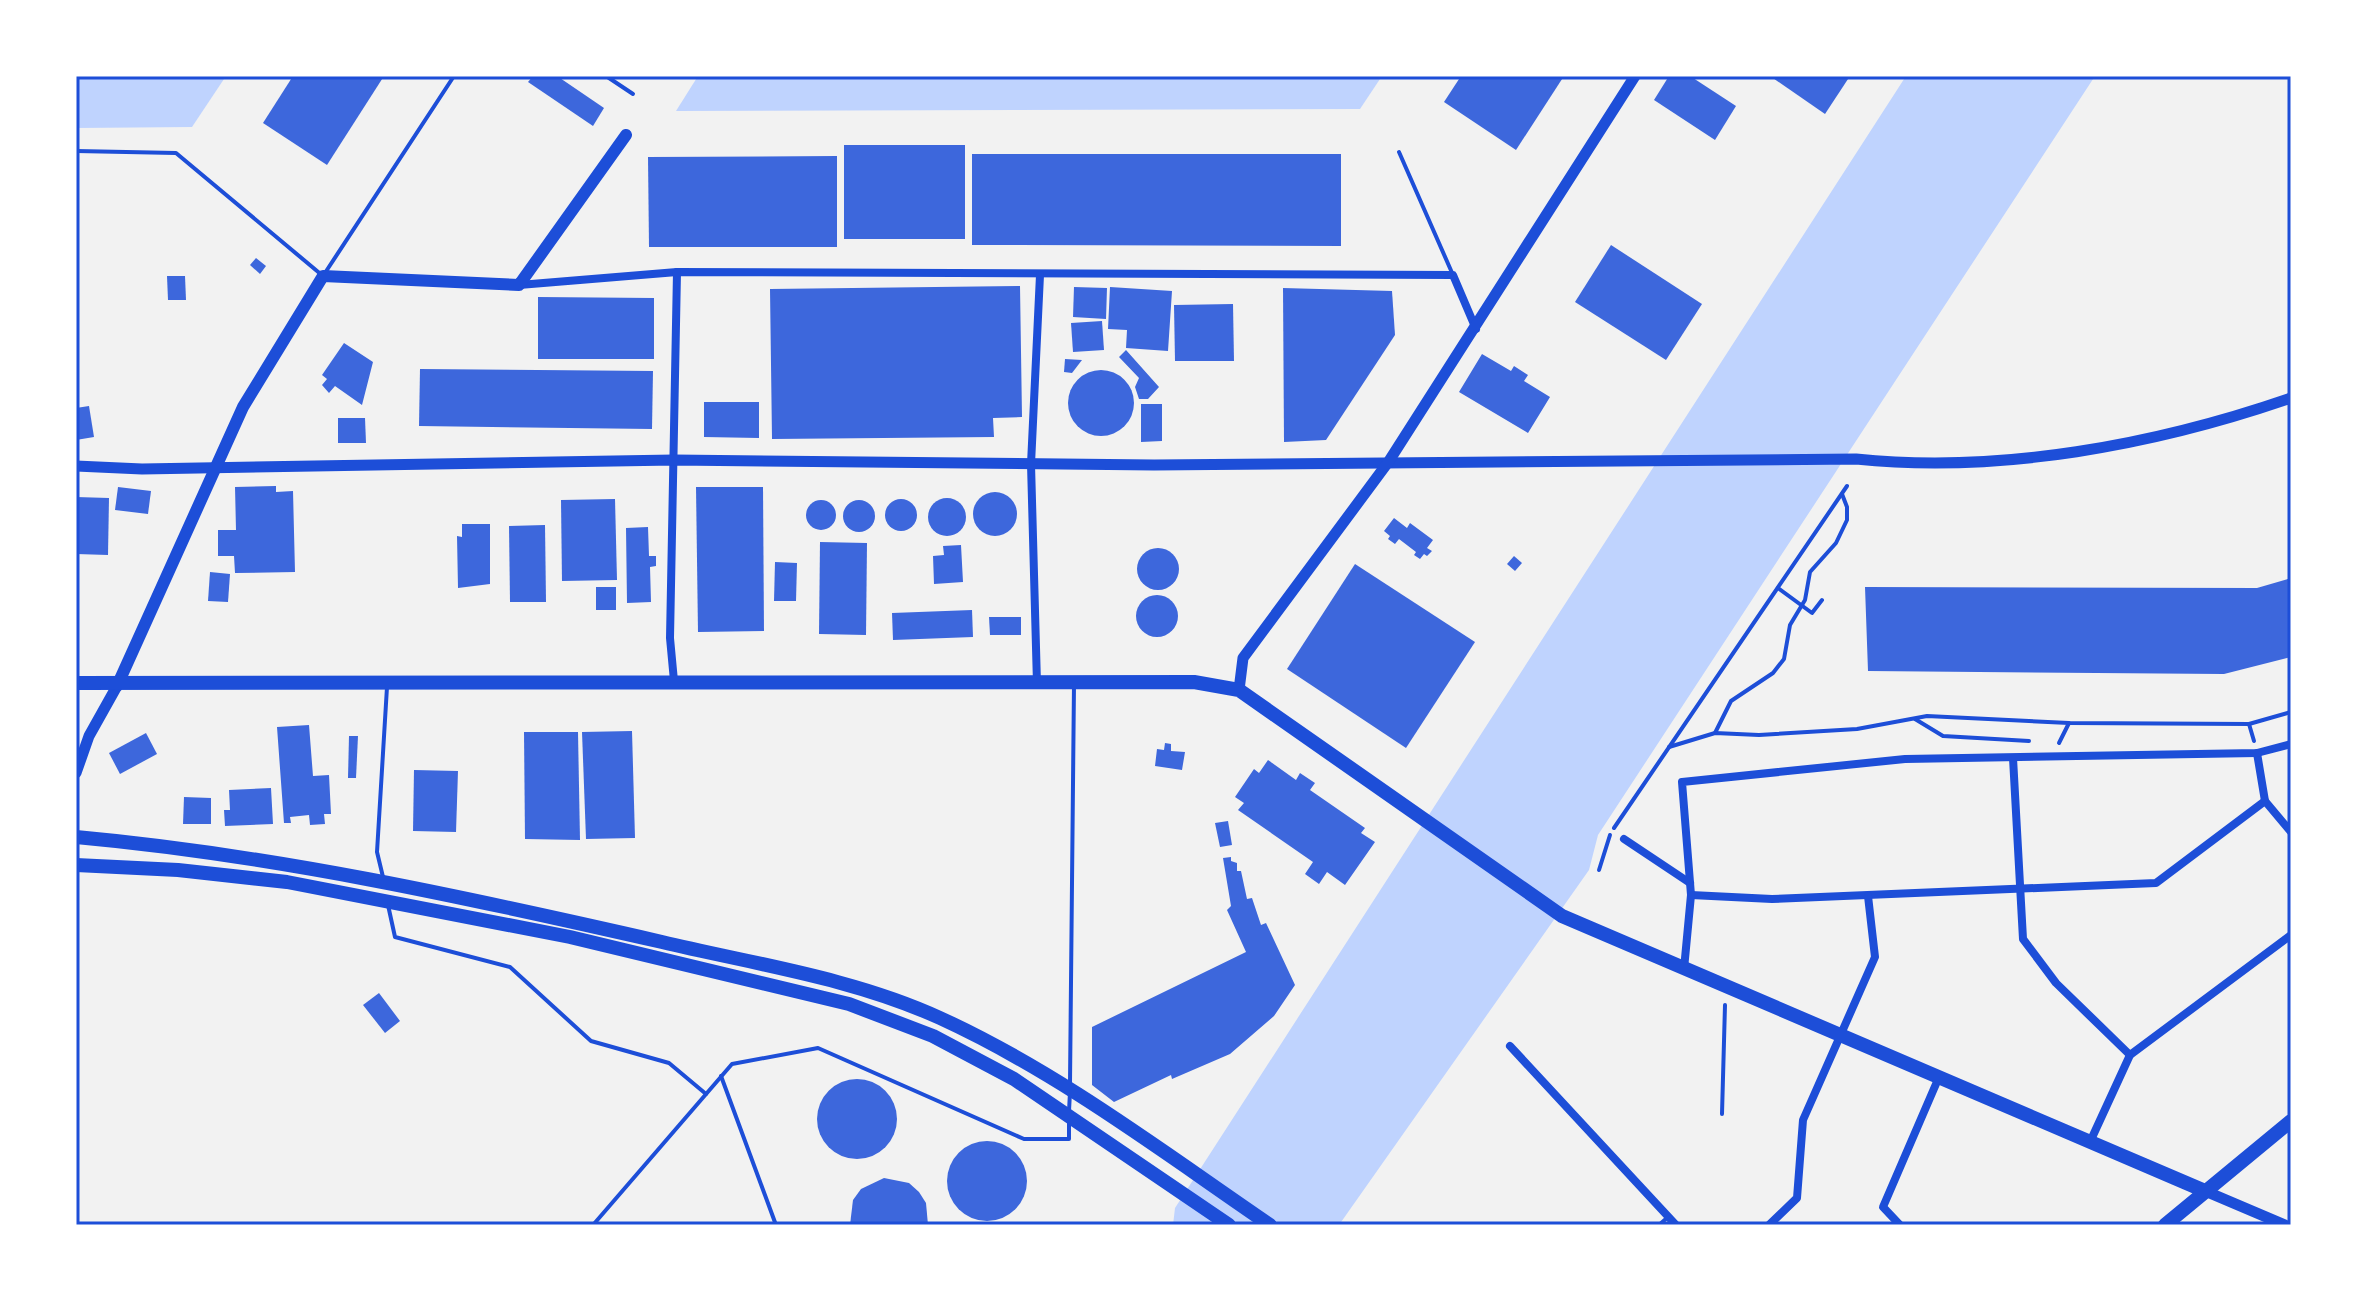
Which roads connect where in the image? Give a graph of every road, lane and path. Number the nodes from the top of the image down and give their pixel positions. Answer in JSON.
{"nodes":[{"id":1,"x":454,"y":76,"type":"edge"},
{"id":2,"x":606,"y":76,"type":"edge"},
{"id":3,"x":1635,"y":76,"type":"edge"},
{"id":4,"x":633,"y":94,"type":"dead end"},
{"id":5,"x":626,"y":135,"type":"dead end"},
{"id":6,"x":76,"y":151,"type":"edge"},
{"id":7,"x":1399,"y":152,"type":"dead end"},
{"id":8,"x":677,"y":272,"type":"junction"},
{"id":9,"x":1040,"y":275,"type":"junction"},
{"id":10,"x":1453,"y":275,"type":"junction"},
{"id":11,"x":323,"y":276,"type":"junction"},
{"id":12,"x":519,"y":285,"type":"junction"},
{"id":13,"x":1476,"y":329,"type":"junction"},
{"id":14,"x":2291,"y":398,"type":"edge"},
{"id":15,"x":674,"y":460,"type":"junction"},
{"id":16,"x":1389,"y":461,"type":"junction"},
{"id":17,"x":1031,"y":464,"type":"junction"},
{"id":18,"x":76,"y":466,"type":"edge"},
{"id":19,"x":215,"y":467,"type":"junction"},
{"id":20,"x":1847,"y":486,"type":"dead end"},
{"id":21,"x":1842,"y":494,"type":"junction"},
{"id":22,"x":1778,"y":588,"type":"junction"},
{"id":23,"x":1822,"y":600,"type":"dead end"},
{"id":24,"x":1801,"y":607,"type":"junction"},
{"id":25,"x":674,"y":681,"type":"junction"},
{"id":26,"x":76,"y":683,"type":"edge"},
{"id":27,"x":1074,"y":683,"type":"junction"},
{"id":28,"x":387,"y":684,"type":"junction"},
{"id":29,"x":1037,"y":684,"type":"junction"},
{"id":30,"x":117,"y":686,"type":"junction"},
{"id":31,"x":1239,"y":690,"type":"junction"},
{"id":32,"x":2291,"y":712,"type":"edge"},
{"id":33,"x":1913,"y":718,"type":"junction"},
{"id":34,"x":1715,"y":733,"type":"junction"},
{"id":35,"x":89,"y":736,"type":"junction"},
{"id":36,"x":2291,"y":744,"type":"edge"},
{"id":37,"x":1669,"y":747,"type":"junction"},
{"id":38,"x":76,"y":750,"type":"edge"},
{"id":39,"x":2257,"y":753,"type":"junction"},
{"id":40,"x":2013,"y":758,"type":"junction"},
{"id":41,"x":2043,"y":758,"type":"junction"},
{"id":42,"x":76,"y":773,"type":"edge"},
{"id":43,"x":2265,"y":801,"type":"junction"},
{"id":44,"x":2291,"y":832,"type":"edge"},
{"id":45,"x":76,"y":837,"type":"edge"},
{"id":46,"x":1624,"y":839,"type":"dead end"},
{"id":47,"x":76,"y":865,"type":"edge"},
{"id":48,"x":1599,"y":870,"type":"dead end"},
{"id":49,"x":1690,"y":883,"type":"junction"},
{"id":50,"x":2019,"y":890,"type":"junction"},
{"id":51,"x":1691,"y":895,"type":"junction"},
{"id":52,"x":1868,"y":896,"type":"junction"},
{"id":53,"x":2291,"y":935,"type":"edge"},
{"id":54,"x":1684,"y":969,"type":"junction"},
{"id":55,"x":1726,"y":987,"type":"junction"},
{"id":56,"x":1841,"y":1035,"type":"junction"},
{"id":57,"x":1510,"y":1046,"type":"dead end"},
{"id":58,"x":2130,"y":1055,"type":"junction"},
{"id":59,"x":721,"y":1076,"type":"junction"},
{"id":60,"x":1939,"y":1077,"type":"junction"},
{"id":61,"x":706,"y":1094,"type":"junction"},
{"id":62,"x":1722,"y":1114,"type":"dead end"},
{"id":63,"x":2291,"y":1121,"type":"edge"},
{"id":64,"x":2090,"y":1142,"type":"junction"},
{"id":65,"x":2205,"y":1191,"type":"junction"},
{"id":66,"x":1668,"y":1217,"type":"junction"},
{"id":67,"x":593,"y":1225,"type":"edge"},
{"id":68,"x":776,"y":1225,"type":"edge"},
{"id":69,"x":1229,"y":1225,"type":"edge"},
{"id":70,"x":1270,"y":1225,"type":"edge"},
{"id":71,"x":1659,"y":1225,"type":"edge"},
{"id":72,"x":1676,"y":1225,"type":"edge"},
{"id":73,"x":1769,"y":1225,"type":"edge"},
{"id":74,"x":1900,"y":1225,"type":"edge"},
{"id":75,"x":2165,"y":1225,"type":"edge"},
{"id":76,"x":2285,"y":1225,"type":"edge"}],
"edges":[{"from":1,"to":11,"type":"lane"},
{"from":2,"to":4,"type":"lane"},
{"from":3,"to":13,"type":"street"},
{"from":5,"to":12,"type":"main road"},
{"from":6,"to":11,"type":"lane"},
{"from":7,"to":10,"type":"lane"},
{"from":8,"to":9,"type":"street"},
{"from":8,"to":12,"type":"street"},
{"from":8,"to":15,"type":"street"},
{"from":9,"to":10,"type":"street"},
{"from":9,"to":17,"type":"street"},
{"from":10,"to":13,"type":"street"},
{"from":11,"to":12,"type":"main road"},
{"from":11,"to":19,"type":"main road"},
{"from":13,"to":16,"type":"street"},
{"from":14,"to":16,"type":"street"},
{"from":15,"to":17,"type":"street"},
{"from":15,"to":19,"type":"street"},
{"from":15,"to":25,"type":"street"},
{"from":16,"to":17,"type":"street"},
{"from":16,"to":31,"type":"street"},
{"from":17,"to":29,"type":"street"},
{"from":18,"to":19,"type":"street"},
{"from":19,"to":30,"type":"main road"},
{"from":20,"to":21,"type":"path"},
{"from":21,"to":22,"type":"path"},
{"from":21,"to":24,"type":"path"},
{"from":22,"to":24,"type":"path"},
{"from":22,"to":37,"type":"path"},
{"from":23,"to":24,"type":"path"},
{"from":24,"to":34,"type":"path"},
{"from":25,"to":28,"type":"highway"},
{"from":25,"to":29,"type":"highway"},
{"from":26,"to":30,"type":"highway"},
{"from":27,"to":29,"type":"highway"},
{"from":27,"to":31,"type":"highway"},
{"from":27,"to":59,"type":"lane"},
{"from":28,"to":30,"type":"highway"},
{"from":28,"to":61,"type":"lane"},
{"from":30,"to":35,"type":"street"},
{"from":31,"to":54,"type":"highway"},
{"from":32,"to":33,"type":"path"},
{"from":33,"to":34,"type":"path"},
{"from":33,"to":41,"type":"path"},
{"from":34,"to":37,"type":"path"},
{"from":35,"to":38,"type":"street"},
{"from":35,"to":42,"type":"street"},
{"from":36,"to":39,"type":"street"},
{"from":37,"to":48,"type":"path"},
{"from":39,"to":41,"type":"street"},
{"from":39,"to":43,"type":"street"},
{"from":40,"to":41,"type":"street"},
{"from":40,"to":49,"type":"street"},
{"from":40,"to":50,"type":"street"},
{"from":43,"to":44,"type":"street"},
{"from":43,"to":50,"type":"street"},
{"from":45,"to":70,"type":"highway"},
{"from":46,"to":49,"type":"street"},
{"from":47,"to":69,"type":"highway"},
{"from":49,"to":51,"type":"street"},
{"from":50,"to":52,"type":"street"},
{"from":50,"to":58,"type":"street"},
{"from":51,"to":52,"type":"street"},
{"from":51,"to":54,"type":"street"},
{"from":52,"to":56,"type":"street"},
{"from":53,"to":58,"type":"street"},
{"from":54,"to":55,"type":"highway"},
{"from":55,"to":56,"type":"highway"},
{"from":55,"to":62,"type":"path"},
{"from":56,"to":60,"type":"highway"},
{"from":56,"to":73,"type":"street"},
{"from":57,"to":66,"type":"street"},
{"from":58,"to":64,"type":"street"},
{"from":59,"to":61,"type":"lane"},
{"from":59,"to":68,"type":"lane"},
{"from":60,"to":64,"type":"highway"},
{"from":60,"to":74,"type":"street"},
{"from":61,"to":67,"type":"lane"},
{"from":63,"to":65,"type":"highway"},
{"from":64,"to":65,"type":"highway"},
{"from":65,"to":75,"type":"highway"},
{"from":65,"to":76,"type":"street"},
{"from":66,"to":71,"type":"lane"},
{"from":66,"to":72,"type":"street"}]}
